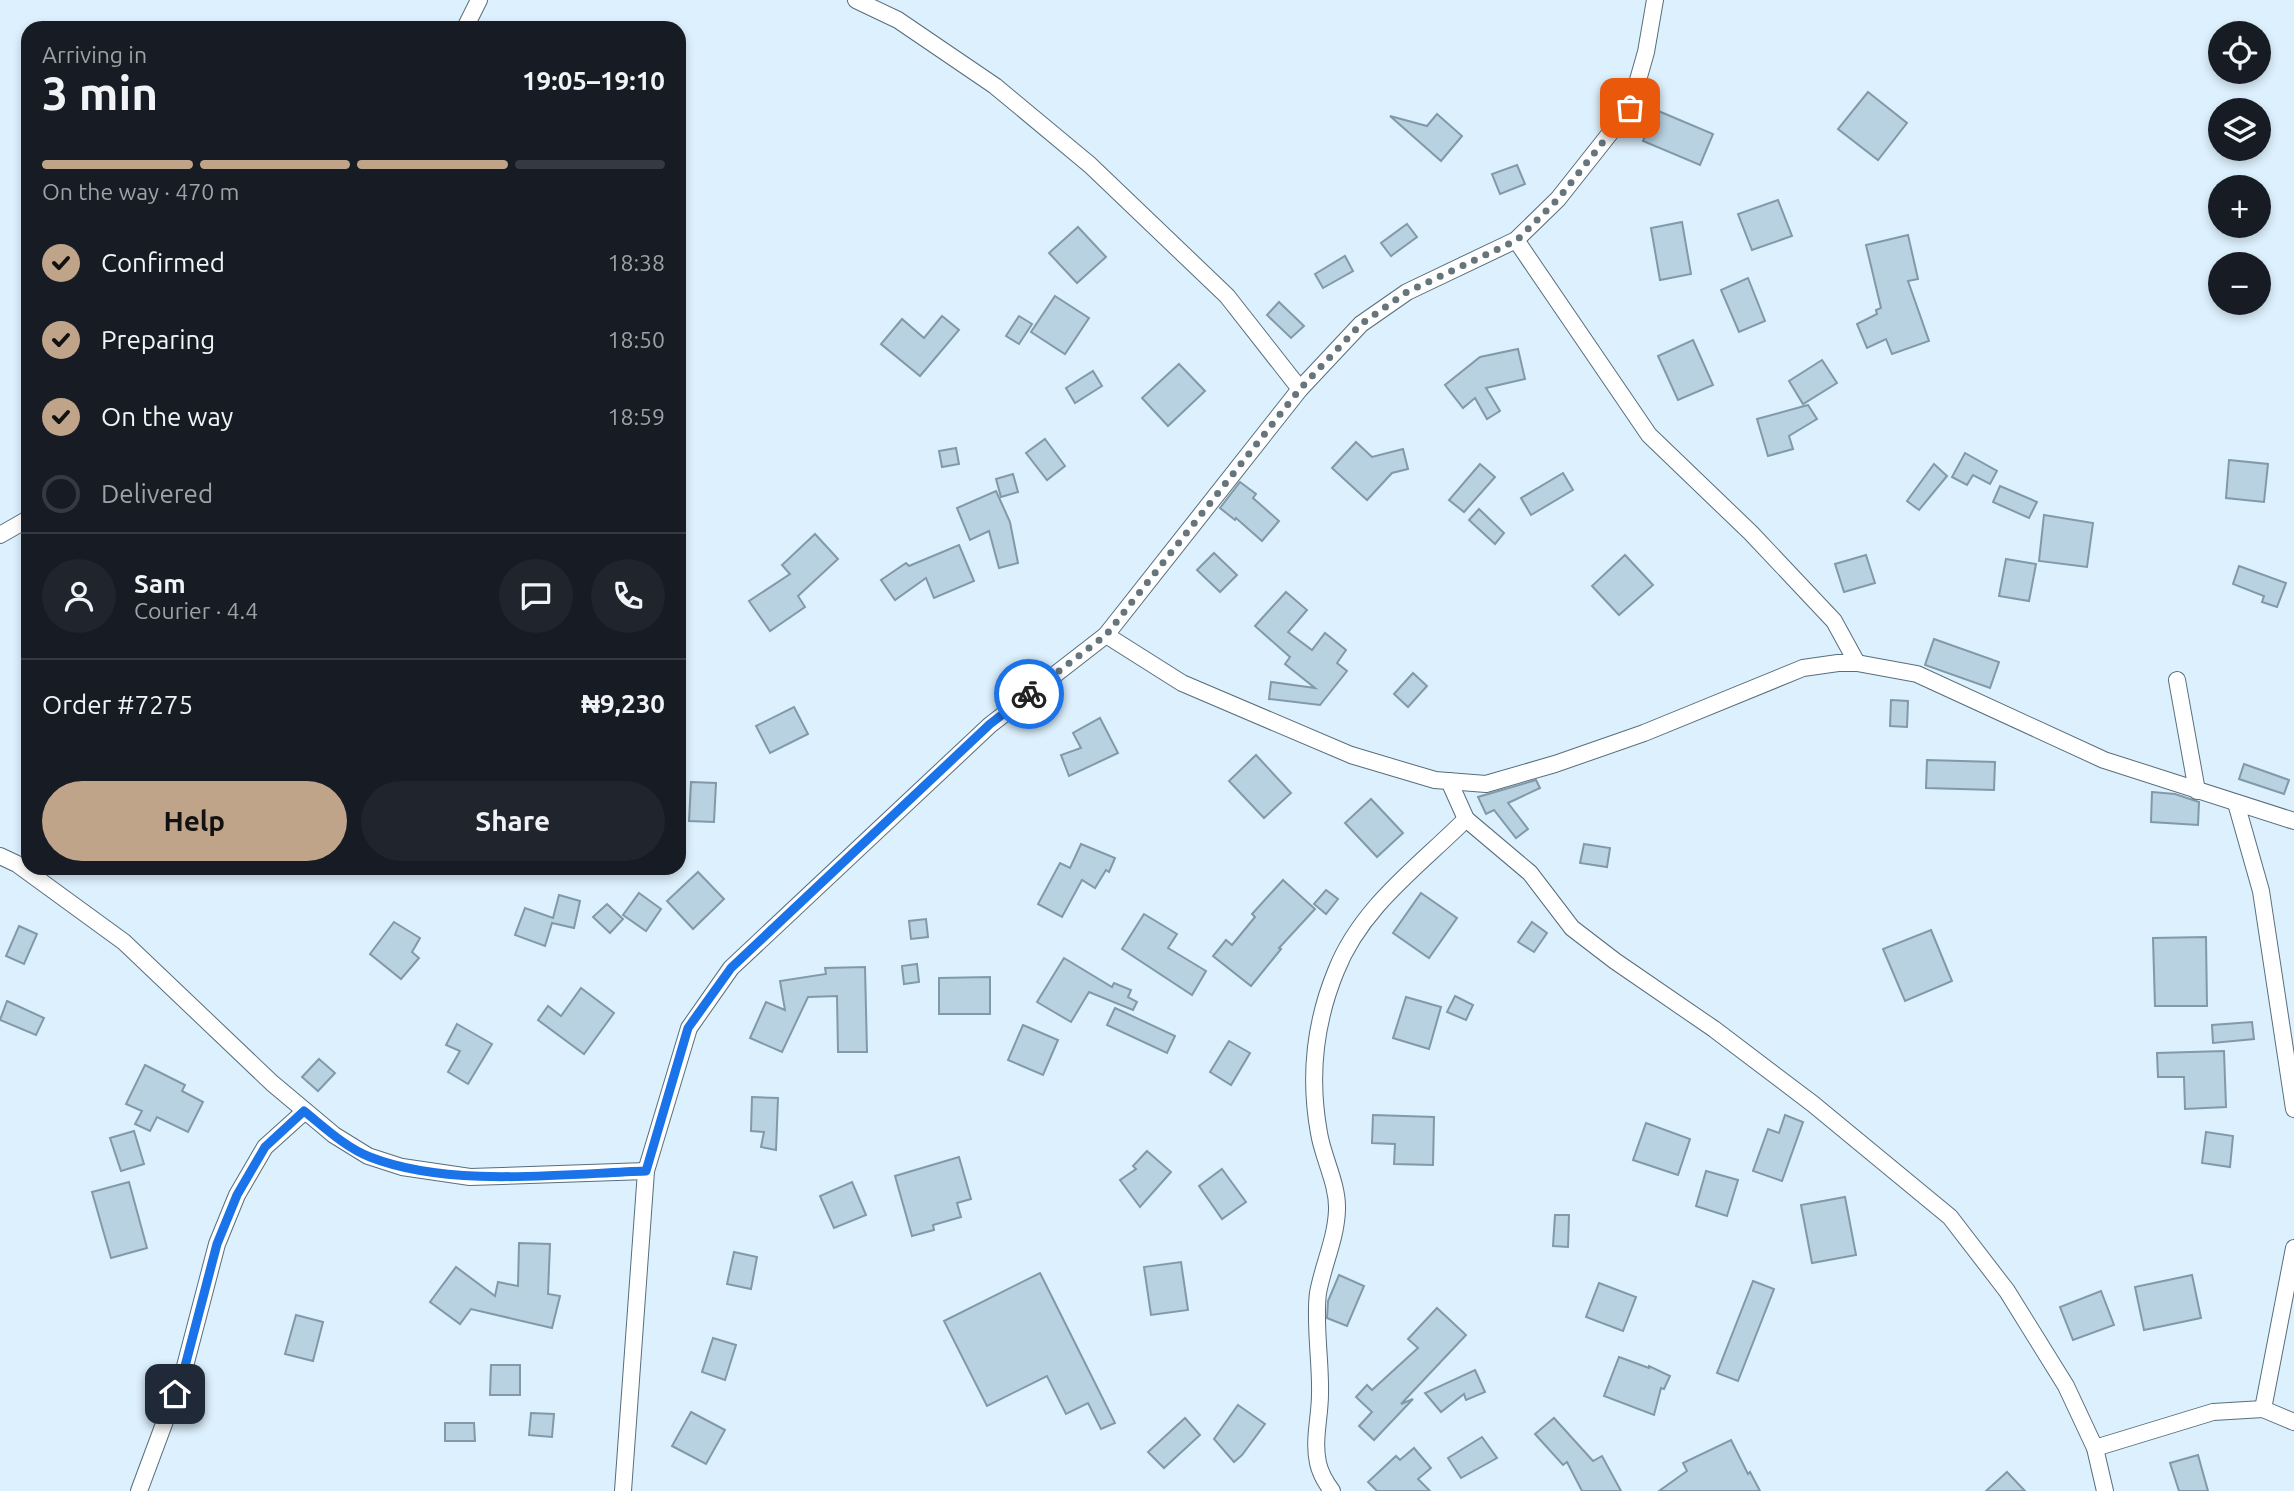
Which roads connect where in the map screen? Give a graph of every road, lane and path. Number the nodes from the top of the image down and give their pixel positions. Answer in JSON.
{"nodes":[{"id":1,"x":479,"y":0,"type":"edge"},
{"id":2,"x":856,"y":0,"type":"edge"},
{"id":3,"x":1656,"y":0,"type":"edge"},
{"id":4,"x":468,"y":21,"type":"edge"},
{"id":5,"x":1517,"y":240,"type":"junction"},
{"id":6,"x":1300,"y":389,"type":"junction"},
{"id":7,"x":21,"y":523,"type":"edge"},
{"id":8,"x":0,"y":535,"type":"edge"},
{"id":9,"x":1106,"y":635,"type":"junction"},
{"id":10,"x":1857,"y":663,"type":"junction"},
{"id":11,"x":2177,"y":680,"type":"dead end"},
{"id":12,"x":1449,"y":781,"type":"junction"},
{"id":13,"x":2197,"y":791,"type":"junction"},
{"id":14,"x":2236,"y":803,"type":"junction"},
{"id":15,"x":2290,"y":816,"type":"edge"},
{"id":16,"x":1466,"y":819,"type":"junction"},
{"id":17,"x":0,"y":856,"type":"edge"},
{"id":18,"x":21,"y":859,"type":"edge"},
{"id":19,"x":42,"y":875,"type":"edge"},
{"id":20,"x":2294,"y":1109,"type":"edge"},
{"id":21,"x":304,"y":1111,"type":"junction"},
{"id":22,"x":646,"y":1171,"type":"junction"},
{"id":23,"x":2294,"y":1248,"type":"edge"},
{"id":24,"x":2263,"y":1409,"type":"junction"},
{"id":25,"x":2294,"y":1422,"type":"edge"},
{"id":26,"x":2095,"y":1448,"type":"junction"},
{"id":27,"x":139,"y":1491,"type":"edge"},
{"id":28,"x":623,"y":1491,"type":"edge"},
{"id":29,"x":1332,"y":1491,"type":"edge"},
{"id":30,"x":2105,"y":1491,"type":"edge"}],
"edges":[{"from":1,"to":4,"type":"street"},
{"from":2,"to":6,"type":"street"},
{"from":3,"to":5,"type":"street"},
{"from":5,"to":6,"type":"street"},
{"from":5,"to":10,"type":"street"},
{"from":6,"to":9,"type":"street"},
{"from":7,"to":8,"type":"street"},
{"from":9,"to":12,"type":"street"},
{"from":9,"to":22,"type":"street"},
{"from":10,"to":12,"type":"street"},
{"from":10,"to":13,"type":"street"},
{"from":11,"to":13,"type":"street"},
{"from":12,"to":16,"type":"street"},
{"from":13,"to":14,"type":"street"},
{"from":14,"to":15,"type":"street"},
{"from":14,"to":20,"type":"street"},
{"from":16,"to":26,"type":"street"},
{"from":16,"to":29,"type":"street"},
{"from":17,"to":18,"type":"street"},
{"from":19,"to":21,"type":"street"},
{"from":21,"to":22,"type":"street"},
{"from":21,"to":27,"type":"street"},
{"from":22,"to":28,"type":"street"},
{"from":23,"to":24,"type":"street"},
{"from":24,"to":25,"type":"street"},
{"from":24,"to":26,"type":"street"},
{"from":26,"to":30,"type":"street"}]}
